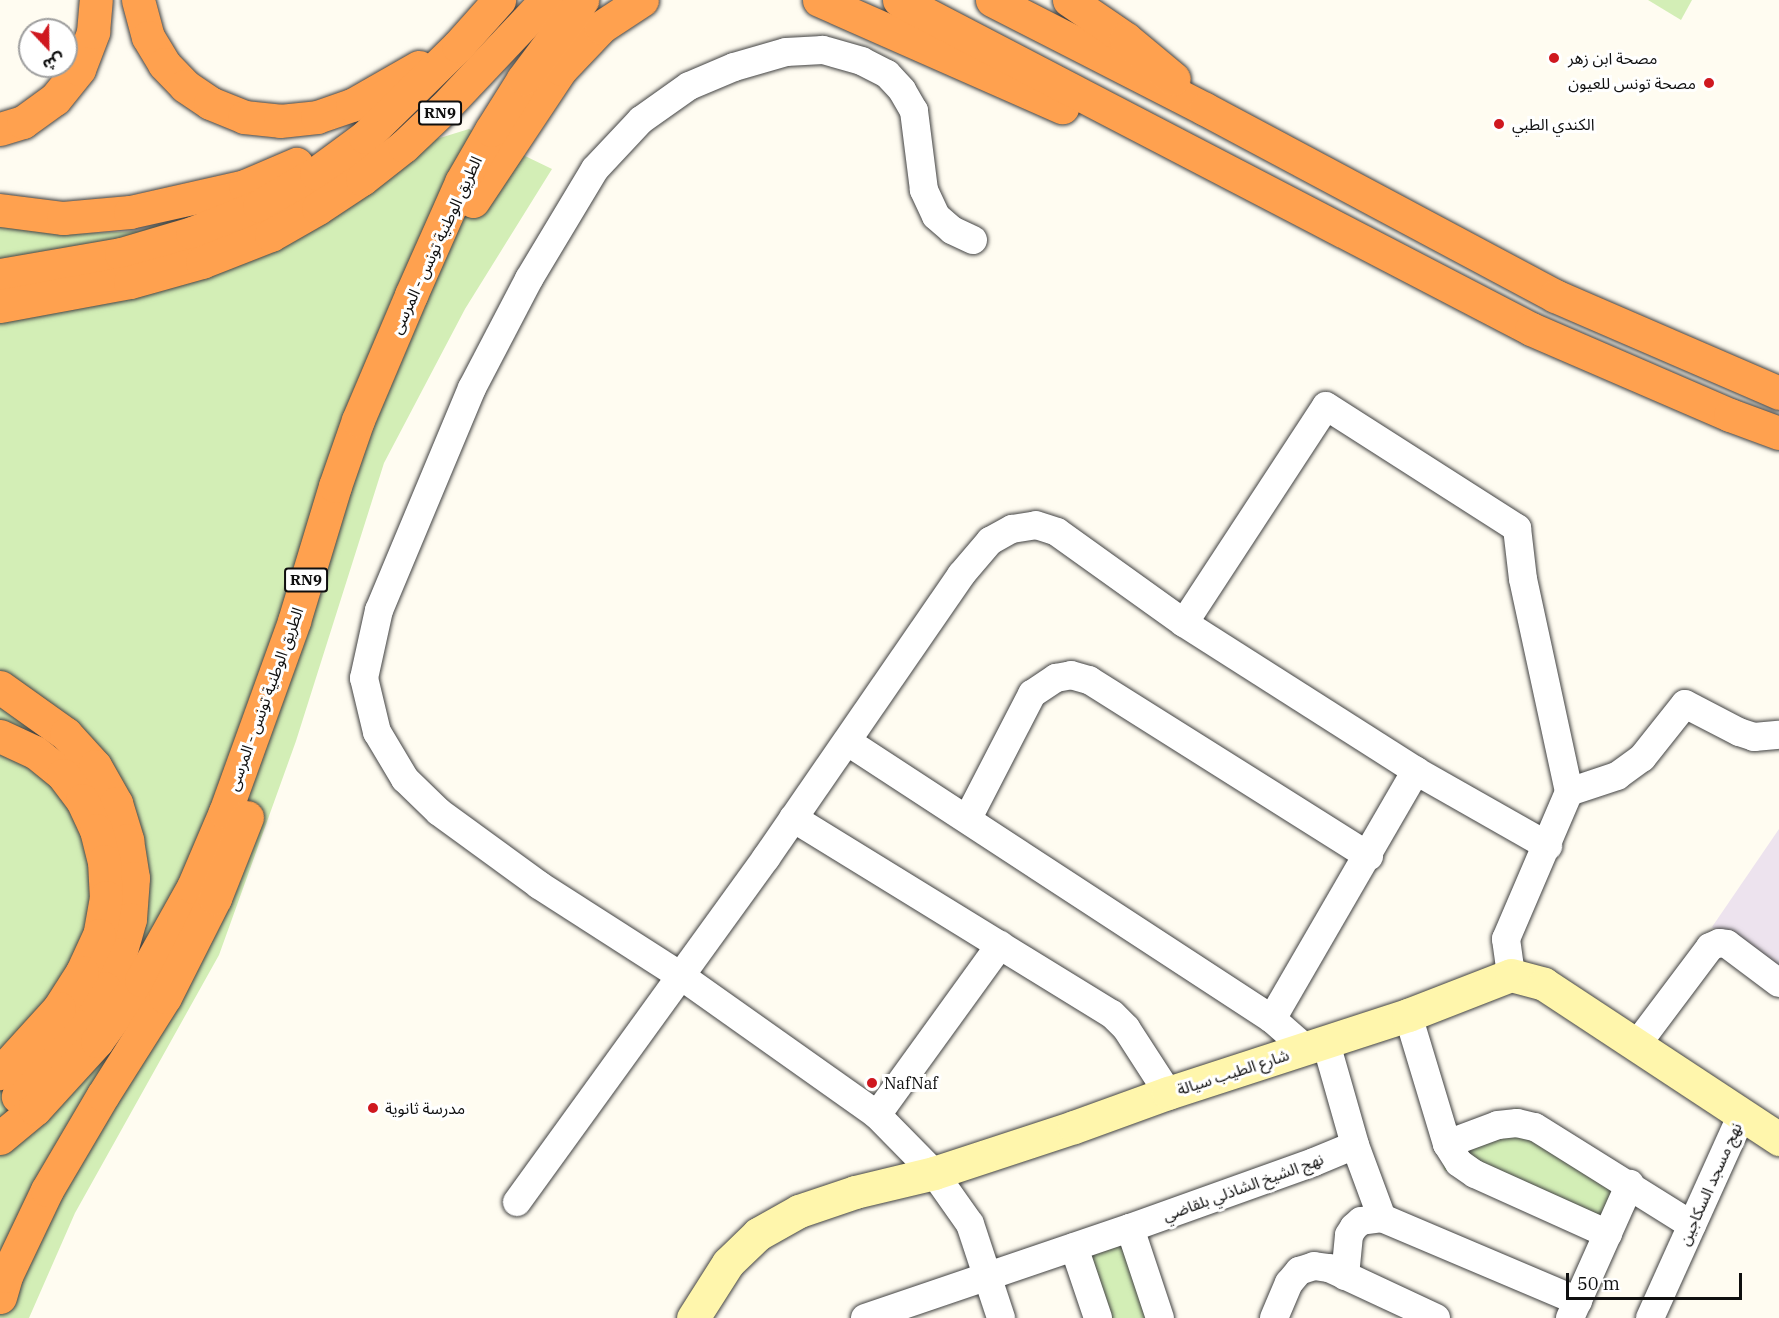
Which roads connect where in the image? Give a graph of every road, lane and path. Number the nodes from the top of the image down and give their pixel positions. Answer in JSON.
{"nodes":[{"id":1,"x":96,"y":0,"type":"edge"},
{"id":2,"x":138,"y":0,"type":"edge"},
{"id":3,"x":499,"y":0,"type":"edge"},
{"id":4,"x":546,"y":0,"type":"edge"},
{"id":5,"x":582,"y":0,"type":"edge"},
{"id":6,"x":642,"y":0,"type":"edge"},
{"id":7,"x":819,"y":0,"type":"edge"},
{"id":8,"x":899,"y":0,"type":"edge"},
{"id":9,"x":992,"y":0,"type":"edge"},
{"id":10,"x":1069,"y":0,"type":"edge"},
{"id":11,"x":458,"y":46,"type":"junction"},
{"id":12,"x":1205,"y":109,"type":"junction"},
{"id":13,"x":0,"y":129,"type":"edge"},
{"id":14,"x":365,"y":137,"type":"junction"},
{"id":15,"x":1282,"y":197,"type":"junction"},
{"id":16,"x":0,"y":210,"type":"edge"},
{"id":17,"x":974,"y":240,"type":"dead end"},
{"id":18,"x":0,"y":275,"type":"edge"},
{"id":19,"x":411,"y":295,"type":"junction"},
{"id":20,"x":0,"y":306,"type":"edge"},
{"id":21,"x":1742,"y":375,"type":"junction"},
{"id":22,"x":1779,"y":385,"type":"edge"},
{"id":23,"x":1779,"y":393,"type":"edge"},
{"id":24,"x":1730,"y":415,"type":"junction"},
{"id":25,"x":1779,"y":433,"type":"edge"},
{"id":26,"x":1779,"y":446,"type":"edge"},
{"id":27,"x":294,"y":621,"type":"junction"},
{"id":28,"x":1184,"y":623,"type":"junction"},
{"id":29,"x":0,"y":687,"type":"edge"},
{"id":30,"x":1779,"y":735,"type":"edge"},
{"id":31,"x":0,"y":736,"type":"edge"},
{"id":32,"x":848,"y":741,"type":"junction"},
{"id":33,"x":1416,"y":771,"type":"junction"},
{"id":34,"x":1569,"y":792,"type":"junction"},
{"id":35,"x":793,"y":818,"type":"junction"},
{"id":36,"x":968,"y":818,"type":"junction"},
{"id":37,"x":1548,"y":846,"type":"junction"},
{"id":38,"x":1369,"y":856,"type":"junction"},
{"id":39,"x":1000,"y":945,"type":"junction"},
{"id":40,"x":1511,"y":975,"type":"junction"},
{"id":41,"x":681,"y":976,"type":"junction"},
{"id":42,"x":1779,"y":983,"type":"edge"},
{"id":43,"x":1408,"y":1015,"type":"junction"},
{"id":44,"x":1272,"y":1019,"type":"junction"},
{"id":45,"x":1638,"y":1044,"type":"junction"},
{"id":46,"x":1316,"y":1046,"type":"junction"},
{"id":47,"x":0,"y":1073,"type":"edge"},
{"id":48,"x":1168,"y":1093,"type":"junction"},
{"id":49,"x":877,"y":1115,"type":"junction"},
{"id":50,"x":1741,"y":1116,"type":"junction"},
{"id":51,"x":0,"y":1122,"type":"edge"},
{"id":52,"x":0,"y":1138,"type":"edge"},
{"id":53,"x":1779,"y":1139,"type":"edge"},
{"id":54,"x":1447,"y":1144,"type":"junction"},
{"id":55,"x":1355,"y":1145,"type":"junction"},
{"id":56,"x":934,"y":1173,"type":"junction"},
{"id":57,"x":1630,"y":1184,"type":"junction"},
{"id":58,"x":517,"y":1202,"type":"dead end"},
{"id":59,"x":1383,"y":1218,"type":"junction"},
{"id":60,"x":1692,"y":1225,"type":"junction"},
{"id":61,"x":1130,"y":1228,"type":"junction"},
{"id":62,"x":1608,"y":1234,"type":"junction"},
{"id":63,"x":1074,"y":1247,"type":"junction"},
{"id":64,"x":988,"y":1274,"type":"junction"},
{"id":65,"x":1345,"y":1276,"type":"junction"},
{"id":66,"x":0,"y":1297,"type":"edge"},
{"id":67,"x":1574,"y":1310,"type":"edge"},
{"id":68,"x":693,"y":1318,"type":"edge"},
{"id":69,"x":867,"y":1318,"type":"edge"},
{"id":70,"x":1001,"y":1318,"type":"edge"},
{"id":71,"x":1098,"y":1318,"type":"edge"},
{"id":72,"x":1160,"y":1318,"type":"edge"},
{"id":73,"x":1274,"y":1318,"type":"edge"},
{"id":74,"x":1436,"y":1318,"type":"edge"},
{"id":75,"x":1650,"y":1318,"type":"edge"}],
"edges":[{"from":1,"to":13,"type":"highway"},
{"from":2,"to":11,"type":"highway"},
{"from":3,"to":11,"type":"highway","number":"RN9"},
{"from":4,"to":20,"type":"highway","number":"RN9"},
{"from":5,"to":19,"type":"highway","name":"الطريق الوطنية تونس - المرسى","number":"RN9"},
{"from":6,"to":19,"type":"highway"},
{"from":7,"to":15,"type":"highway"},
{"from":8,"to":15,"type":"highway"},
{"from":9,"to":12,"type":"highway"},
{"from":10,"to":12,"type":"highway"},
{"from":11,"to":14,"type":"highway","number":"RN9"},
{"from":12,"to":21,"type":"highway"},
{"from":14,"to":16,"type":"highway"},
{"from":14,"to":18,"type":"highway","number":"RN9"},
{"from":15,"to":24,"type":"highway"},
{"from":17,"to":41,"type":"street"},
{"from":19,"to":27,"type":"highway","name":"الطريق الوطنية تونس - المرسى","number":"RN9"},
{"from":21,"to":22,"type":"highway"},
{"from":21,"to":23,"type":"highway"},
{"from":24,"to":25,"type":"highway"},
{"from":24,"to":26,"type":"highway"},
{"from":27,"to":52,"type":"highway","name":"الطريق الوطنية تونس - المرسى","number":"RN9"},
{"from":27,"to":66,"type":"highway"},
{"from":28,"to":32,"type":"street"},
{"from":28,"to":33,"type":"street"},
{"from":28,"to":34,"type":"street"},
{"from":29,"to":51,"type":"highway"},
{"from":30,"to":34,"type":"street"},
{"from":31,"to":47,"type":"highway"},
{"from":32,"to":35,"type":"street"},
{"from":32,"to":36,"type":"street"},
{"from":33,"to":37,"type":"street"},
{"from":33,"to":38,"type":"street"},
{"from":34,"to":37,"type":"street"},
{"from":35,"to":39,"type":"street"},
{"from":35,"to":41,"type":"street"},
{"from":36,"to":38,"type":"street"},
{"from":36,"to":44,"type":"street"},
{"from":37,"to":40,"type":"street"},
{"from":38,"to":44,"type":"street"},
{"from":39,"to":48,"type":"street"},
{"from":39,"to":49,"type":"street"},
{"from":40,"to":43,"type":"street","name":"شارع الطيب سيالة"},
{"from":40,"to":45,"type":"street"},
{"from":41,"to":49,"type":"street"},
{"from":41,"to":58,"type":"street"},
{"from":42,"to":45,"type":"street"},
{"from":43,"to":46,"type":"street","name":"شارع الطيب سيالة"},
{"from":43,"to":54,"type":"street"},
{"from":44,"to":46,"type":"street"},
{"from":45,"to":50,"type":"street"},
{"from":46,"to":48,"type":"street","name":"شارع الطيب سيالة"},
{"from":46,"to":55,"type":"street"},
{"from":48,"to":56,"type":"street","name":"شارع الطيب سيالة"},
{"from":49,"to":56,"type":"street"},
{"from":50,"to":53,"type":"street"},
{"from":50,"to":60,"type":"street","name":"نهج مسجد السكاجين"},
{"from":54,"to":57,"type":"street"},
{"from":54,"to":62,"type":"street"},
{"from":55,"to":59,"type":"street"},
{"from":55,"to":61,"type":"street","name":"نهج الشيخ الشاذلي بلقاضي"},
{"from":56,"to":64,"type":"street"},
{"from":56,"to":68,"type":"street","name":"شارع الطيب سيالة"},
{"from":57,"to":60,"type":"street"},
{"from":57,"to":62,"type":"street"},
{"from":59,"to":65,"type":"street"},
{"from":59,"to":67,"type":"street"},
{"from":60,"to":75,"type":"street","name":"نهج مسجد السكاجين"},
{"from":61,"to":63,"type":"street","name":"نهج الشيخ الشاذلي بلقاضي"},
{"from":61,"to":72,"type":"street"},
{"from":62,"to":67,"type":"street"},
{"from":63,"to":64,"type":"street","name":"نهج الشيخ الشاذلي بلقاضي"},
{"from":63,"to":71,"type":"street"},
{"from":64,"to":69,"type":"street","name":"نهج الشيخ الشاذلي بلقاضي"},
{"from":64,"to":70,"type":"street"},
{"from":65,"to":73,"type":"street"},
{"from":65,"to":74,"type":"street"}]}
